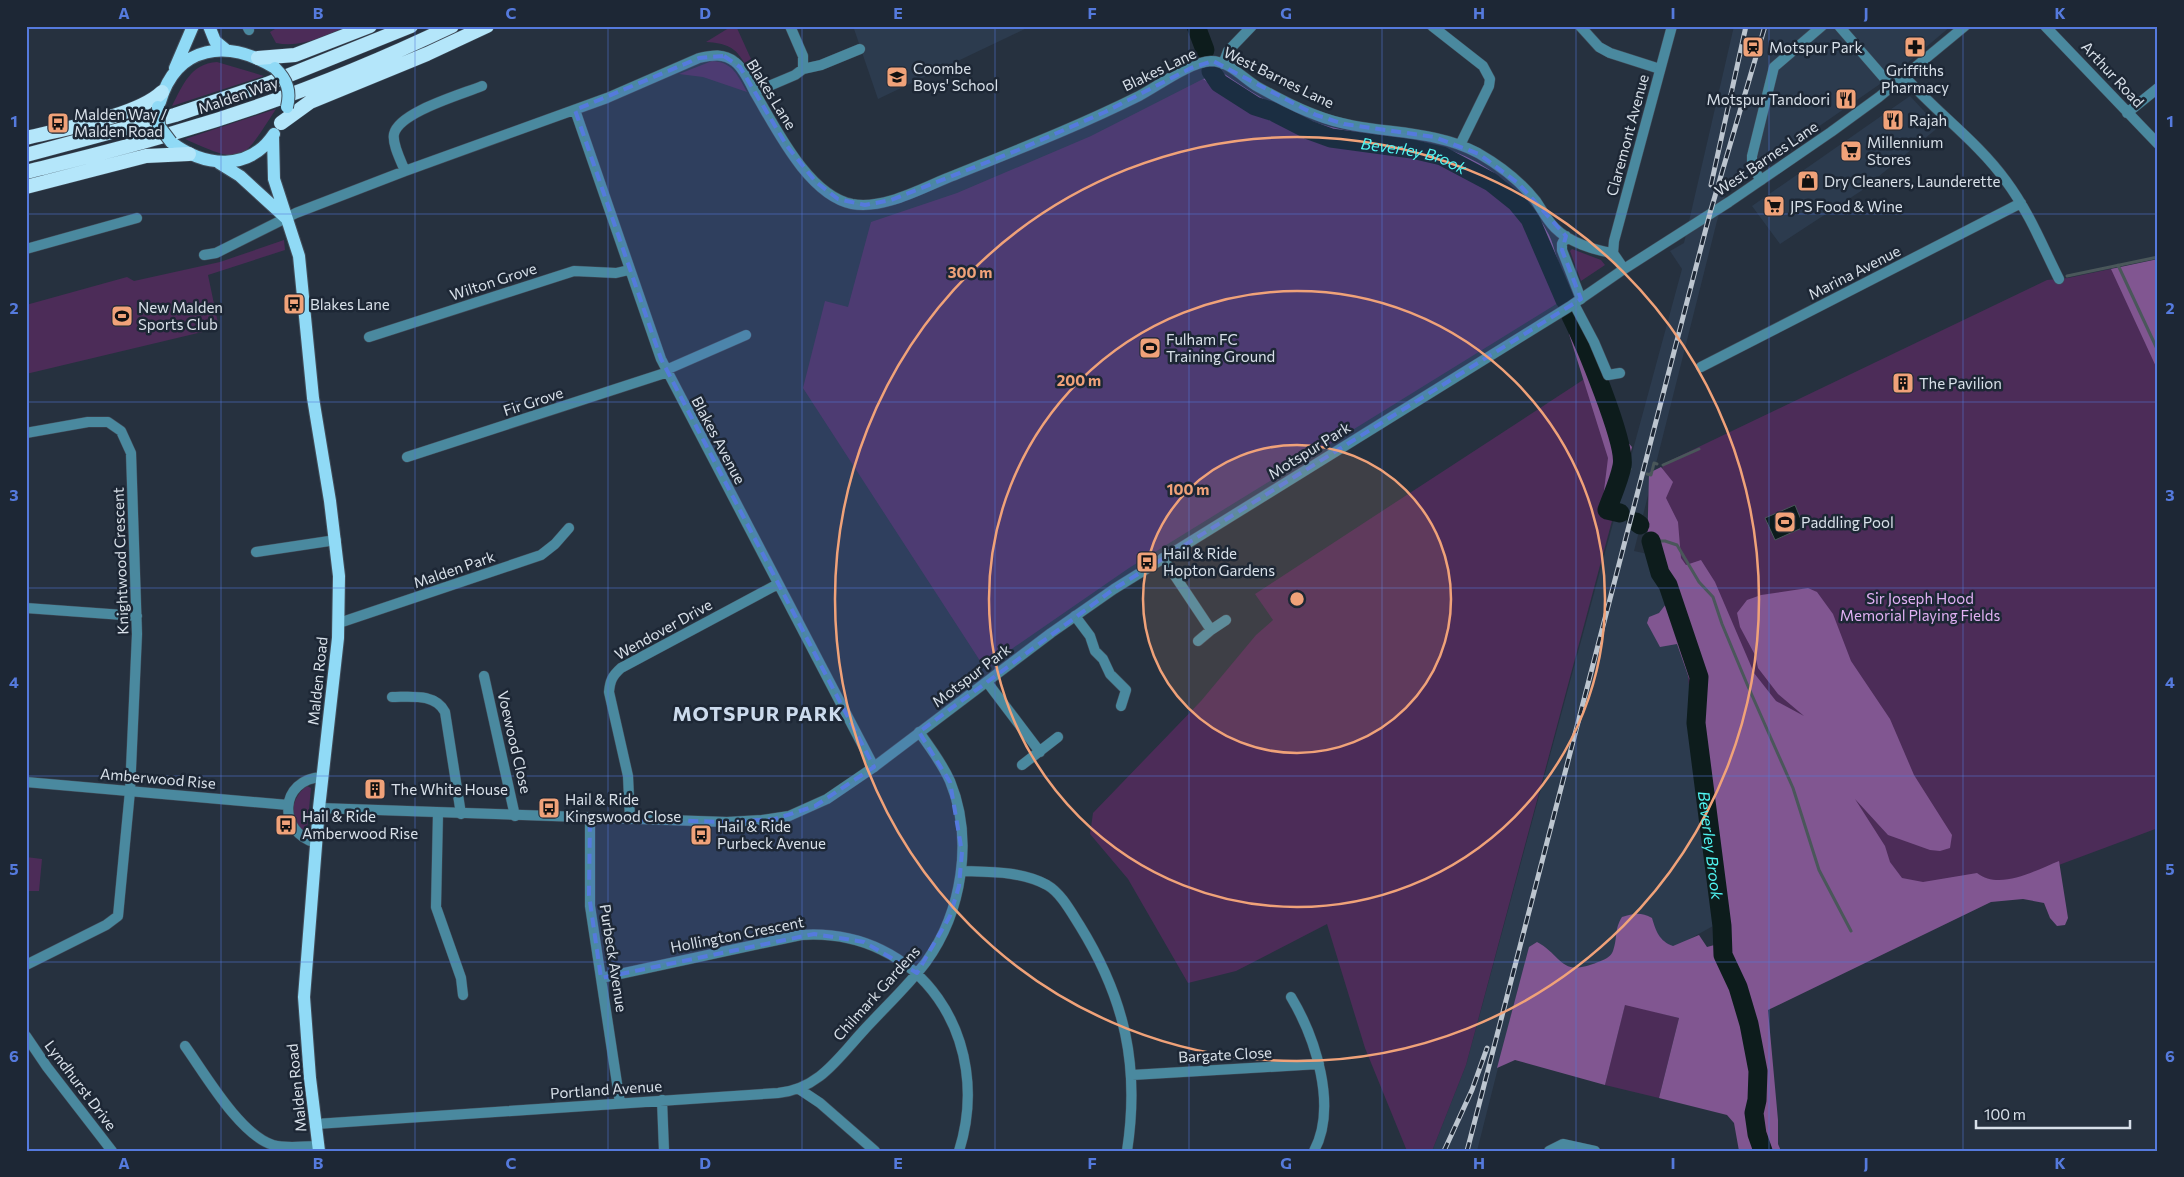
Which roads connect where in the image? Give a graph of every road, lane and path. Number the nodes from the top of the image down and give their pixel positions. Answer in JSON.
{"nodes":[{"id":1,"x":192,"y":26,"type":"edge"},
{"id":2,"x":209,"y":26,"type":"edge"},
{"id":3,"x":370,"y":26,"type":"edge"},
{"id":4,"x":411,"y":26,"type":"edge"},
{"id":5,"x":452,"y":26,"type":"edge"},
{"id":6,"x":487,"y":26,"type":"edge"},
{"id":7,"x":790,"y":26,"type":"edge"},
{"id":8,"x":1252,"y":26,"type":"edge"},
{"id":9,"x":1432,"y":26,"type":"edge"},
{"id":10,"x":1580,"y":26,"type":"edge"},
{"id":11,"x":1672,"y":26,"type":"edge"},
{"id":12,"x":1822,"y":26,"type":"edge"},
{"id":13,"x":1839,"y":26,"type":"edge"},
{"id":14,"x":1965,"y":26,"type":"edge"},
{"id":15,"x":2045,"y":26,"type":"edge"},
{"id":16,"x":860,"y":49,"type":"dead end"},
{"id":17,"x":226,"y":50,"type":"junction"},
{"id":18,"x":258,"y":58,"type":"junction"},
{"id":19,"x":1209,"y":61,"type":"joint"},
{"id":20,"x":1223,"y":64,"type":"junction"},
{"id":21,"x":804,"y":69,"type":"junction"},
{"id":22,"x":1660,"y":69,"type":"junction"},
{"id":23,"x":174,"y":70,"type":"junction"},
{"id":24,"x":1905,"y":77,"type":"junction"},
{"id":25,"x":482,"y":86,"type":"dead end"},
{"id":26,"x":1892,"y":87,"type":"junction"},
{"id":27,"x":2158,"y":88,"type":"edge"},
{"id":28,"x":162,"y":92,"type":"junction"},
{"id":29,"x":755,"y":92,"type":"junction"},
{"id":30,"x":575,"y":110,"type":"junction"},
{"id":31,"x":2127,"y":113,"type":"junction"},
{"id":32,"x":281,"y":123,"type":"junction"},
{"id":33,"x":273,"y":136,"type":"junction"},
{"id":34,"x":26,"y":138,"type":"edge"},
{"id":35,"x":2158,"y":144,"type":"edge"},
{"id":36,"x":1460,"y":145,"type":"junction"},
{"id":37,"x":189,"y":154,"type":"junction"},
{"id":38,"x":26,"y":155,"type":"edge"},
{"id":39,"x":219,"y":163,"type":"junction"},
{"id":40,"x":404,"y":171,"type":"junction"},
{"id":41,"x":26,"y":172,"type":"edge"},
{"id":42,"x":1761,"y":180,"type":"junction"},
{"id":43,"x":26,"y":187,"type":"edge"},
{"id":44,"x":2021,"y":203,"type":"junction"},
{"id":45,"x":137,"y":218,"type":"dead end"},
{"id":46,"x":286,"y":218,"type":"junction"},
{"id":47,"x":1566,"y":236,"type":"junction"},
{"id":48,"x":26,"y":249,"type":"edge"},
{"id":49,"x":1613,"y":253,"type":"junction"},
{"id":50,"x":204,"y":254,"type":"dead end"},
{"id":51,"x":1624,"y":269,"type":"junction"},
{"id":52,"x":629,"y":270,"type":"junction"},
{"id":53,"x":2059,"y":279,"type":"dead end"},
{"id":54,"x":1575,"y":303,"type":"junction"},
{"id":55,"x":746,"y":335,"type":"dead end"},
{"id":56,"x":369,"y":337,"type":"dead end"},
{"id":57,"x":1701,"y":367,"type":"dead end"},
{"id":58,"x":667,"y":371,"type":"junction"},
{"id":59,"x":1620,"y":373,"type":"dead end"},
{"id":60,"x":26,"y":433,"type":"edge"},
{"id":61,"x":407,"y":457,"type":"dead end"},
{"id":62,"x":569,"y":528,"type":"dead end"},
{"id":63,"x":336,"y":540,"type":"junction"},
{"id":64,"x":256,"y":552,"type":"dead end"},
{"id":65,"x":1163,"y":558,"type":"junction"},
{"id":66,"x":778,"y":584,"type":"junction"},
{"id":67,"x":26,"y":608,"type":"edge"},
{"id":68,"x":137,"y":616,"type":"junction"},
{"id":69,"x":1075,"y":616,"type":"junction"},
{"id":70,"x":1226,"y":620,"type":"dead end"},
{"id":71,"x":339,"y":624,"type":"junction"},
{"id":72,"x":1211,"y":630,"type":"junction"},
{"id":73,"x":1198,"y":641,"type":"dead end"},
{"id":74,"x":484,"y":676,"type":"dead end"},
{"id":75,"x":988,"y":682,"type":"junction"},
{"id":76,"x":392,"y":696,"type":"dead end"},
{"id":77,"x":1121,"y":706,"type":"dead end"},
{"id":78,"x":919,"y":732,"type":"junction"},
{"id":79,"x":1058,"y":737,"type":"dead end"},
{"id":80,"x":1040,"y":752,"type":"junction"},
{"id":81,"x":1022,"y":765,"type":"dead end"},
{"id":82,"x":874,"y":767,"type":"junction"},
{"id":83,"x":322,"y":777,"type":"junction"},
{"id":84,"x":26,"y":782,"type":"edge"},
{"id":85,"x":130,"y":791,"type":"junction"},
{"id":86,"x":288,"y":804,"type":"junction"},
{"id":87,"x":319,"y":808,"type":"junction"},
{"id":88,"x":438,"y":813,"type":"junction"},
{"id":89,"x":460,"y":814,"type":"junction"},
{"id":90,"x":515,"y":816,"type":"junction"},
{"id":91,"x":590,"y":818,"type":"junction"},
{"id":92,"x":630,"y":819,"type":"junction"},
{"id":93,"x":316,"y":843,"type":"junction"},
{"id":94,"x":961,"y":871,"type":"junction"},
{"id":95,"x":26,"y":965,"type":"edge"},
{"id":96,"x":917,"y":973,"type":"junction"},
{"id":97,"x":602,"y":978,"type":"junction"},
{"id":98,"x":463,"y":995,"type":"dead end"},
{"id":99,"x":1291,"y":997,"type":"dead end"},
{"id":100,"x":26,"y":1036,"type":"edge"},
{"id":101,"x":185,"y":1046,"type":"dead end"},
{"id":102,"x":1319,"y":1064,"type":"junction"},
{"id":103,"x":1132,"y":1075,"type":"junction"},
{"id":104,"x":799,"y":1089,"type":"junction"},
{"id":105,"x":662,"y":1100,"type":"junction"},
{"id":106,"x":620,"y":1102,"type":"junction"},
{"id":107,"x":316,"y":1124,"type":"junction"},
{"id":108,"x":319,"y":1148,"type":"edge"},
{"id":109,"x":112,"y":1151,"type":"edge"},
{"id":110,"x":664,"y":1151,"type":"edge"},
{"id":111,"x":875,"y":1151,"type":"edge"},
{"id":112,"x":959,"y":1151,"type":"edge"},
{"id":113,"x":1127,"y":1151,"type":"edge"},
{"id":114,"x":1314,"y":1151,"type":"edge"},
{"id":115,"x":1549,"y":1151,"type":"edge"},
{"id":116,"x":1595,"y":1151,"type":"edge"}],
"edges":[{"from":1,"to":23,"type":"main road"},
{"from":2,"to":17,"type":"main road"},
{"from":3,"to":18,"type":"highway"},
{"from":4,"to":38,"type":"highway","name":"Malden Way"},
{"from":5,"to":41,"type":"highway","name":"Malden Way"},
{"from":6,"to":32,"type":"highway"},
{"from":7,"to":21,"type":"street"},
{"from":8,"to":20,"type":"street"},
{"from":9,"to":36,"type":"street"},
{"from":10,"to":22,"type":"street"},
{"from":11,"to":22,"type":"street","name":"Claremont Avenue"},
{"from":12,"to":42,"type":"street"},
{"from":13,"to":26,"type":"street"},
{"from":14,"to":24,"type":"street","name":"West Barnes Lane"},
{"from":15,"to":31,"type":"street","name":"Arthur Road"},
{"from":16,"to":21,"type":"street"},
{"from":17,"to":18,"type":"main road"},
{"from":17,"to":23,"type":"main road"},
{"from":18,"to":32,"type":"main road","bridge":true},
{"from":19,"to":20,"type":"street","name":"West Barnes Lane"},
{"from":19,"to":29,"type":"street","name":"Blakes Lane"},
{"from":20,"to":36,"type":"street","name":"West Barnes Lane"},
{"from":21,"to":29,"type":"street"},
{"from":22,"to":49,"type":"street","name":"Claremont Avenue"},
{"from":23,"to":28,"type":"main road"},
{"from":24,"to":26,"type":"street","name":"West Barnes Lane"},
{"from":24,"to":44,"type":"street"},
{"from":25,"to":40,"type":"street"},
{"from":26,"to":42,"type":"street","name":"West Barnes Lane"},
{"from":27,"to":31,"type":"street"},
{"from":28,"to":34,"type":"highway"},
{"from":28,"to":37,"type":"main road","bridge":true},
{"from":29,"to":30,"type":"street","name":"Blakes Lane"},
{"from":30,"to":40,"type":"street","name":"Blakes Lane"},
{"from":30,"to":52,"type":"street","name":"Blakes Avenue"},
{"from":31,"to":35,"type":"street","name":"Arthur Road"},
{"from":32,"to":33,"type":"main road"},
{"from":33,"to":39,"type":"main road"},
{"from":33,"to":46,"type":"main road","name":"Malden Road"},
{"from":36,"to":47,"type":"street","name":"West Barnes Lane"},
{"from":37,"to":39,"type":"main road"},
{"from":37,"to":43,"type":"highway"},
{"from":39,"to":46,"type":"main road","name":"Malden Road"},
{"from":40,"to":46,"type":"street","name":"Blakes Lane"},
{"from":42,"to":51,"type":"street","name":"West Barnes Lane"},
{"from":44,"to":53,"type":"street"},
{"from":44,"to":57,"type":"street","name":"Marina Avenue"},
{"from":45,"to":48,"type":"street"},
{"from":46,"to":50,"type":"street","name":"Blakes Lane"},
{"from":46,"to":63,"type":"main road","name":"Malden Road"},
{"from":47,"to":49,"type":"street","name":"West Barnes Lane"},
{"from":47,"to":54,"type":"street"},
{"from":49,"to":51,"type":"street"},
{"from":51,"to":54,"type":"street","name":"West Barnes Lane"},
{"from":52,"to":56,"type":"street","name":"Wilton Grove"},
{"from":52,"to":58,"type":"street","name":"Blakes Avenue"},
{"from":54,"to":59,"type":"street"},
{"from":54,"to":65,"type":"street","name":"Motspur Park"},
{"from":55,"to":58,"type":"street","name":"Fir Grove"},
{"from":58,"to":61,"type":"street","name":"Fir Grove"},
{"from":58,"to":66,"type":"street","name":"Blakes Avenue"},
{"from":60,"to":68,"type":"street","name":"Knightwood Crescent"},
{"from":62,"to":71,"type":"street","name":"Malden Park"},
{"from":63,"to":64,"type":"street"},
{"from":63,"to":71,"type":"main road","name":"Malden Road"},
{"from":65,"to":69,"type":"street","name":"Motspur Park"},
{"from":65,"to":72,"type":"street"},
{"from":66,"to":82,"type":"street","name":"Blakes Avenue"},
{"from":66,"to":92,"type":"street","name":"Wendover Drive"},
{"from":67,"to":68,"type":"street"},
{"from":68,"to":85,"type":"street","name":"Knightwood Crescent"},
{"from":69,"to":75,"type":"street","name":"Motspur Park"},
{"from":69,"to":77,"type":"street"},
{"from":70,"to":72,"type":"street"},
{"from":71,"to":83,"type":"main road","name":"Malden Road"},
{"from":72,"to":73,"type":"street"},
{"from":74,"to":90,"type":"street","name":"Voewood Close"},
{"from":75,"to":78,"type":"street","name":"Motspur Park"},
{"from":75,"to":80,"type":"street"},
{"from":76,"to":89,"type":"street"},
{"from":78,"to":82,"type":"street","name":"Motspur Park"},
{"from":78,"to":94,"type":"street","name":"Chilmark Gardens"},
{"from":79,"to":80,"type":"street"},
{"from":80,"to":81,"type":"street"},
{"from":82,"to":92,"type":"street","name":"Motspur Park"},
{"from":83,"to":86,"type":"street"},
{"from":83,"to":87,"type":"main road","name":"Malden Road"},
{"from":84,"to":85,"type":"street","name":"Amberwood Rise"},
{"from":85,"to":86,"type":"street","name":"Amberwood Rise"},
{"from":85,"to":95,"type":"street","name":"Knightwood Crescent"},
{"from":86,"to":93,"type":"street"},
{"from":87,"to":88,"type":"street","name":"Motspur Park"},
{"from":87,"to":93,"type":"main road","name":"Malden Road"},
{"from":88,"to":89,"type":"street","name":"Motspur Park"},
{"from":88,"to":98,"type":"street"},
{"from":89,"to":90,"type":"street","name":"Motspur Park"},
{"from":90,"to":91,"type":"street","name":"Motspur Park"},
{"from":91,"to":92,"type":"street","name":"Motspur Park"},
{"from":91,"to":97,"type":"street","name":"Purbeck Avenue"},
{"from":93,"to":107,"type":"main road","name":"Malden Road"},
{"from":94,"to":96,"type":"street","name":"Chilmark Gardens"},
{"from":94,"to":103,"type":"street"},
{"from":96,"to":97,"type":"street","name":"Hollington Crescent"},
{"from":96,"to":104,"type":"street","name":"Chilmark Gardens"},
{"from":96,"to":112,"type":"street","name":"Hollington Crescent"},
{"from":97,"to":106,"type":"street","name":"Purbeck Avenue"},
{"from":99,"to":102,"type":"street"},
{"from":100,"to":109,"type":"street","name":"Lyndhurst Drive"},
{"from":101,"to":108,"type":"street"},
{"from":102,"to":103,"type":"street","name":"Bargate Close"},
{"from":102,"to":114,"type":"street"},
{"from":103,"to":113,"type":"street"},
{"from":104,"to":105,"type":"street","name":"Portland Avenue"},
{"from":104,"to":111,"type":"street"},
{"from":105,"to":106,"type":"street","name":"Portland Avenue"},
{"from":105,"to":110,"type":"street"},
{"from":106,"to":107,"type":"street","name":"Portland Avenue"},
{"from":107,"to":108,"type":"main road","name":"Malden Road"},
{"from":115,"to":116,"type":"street"}]}
